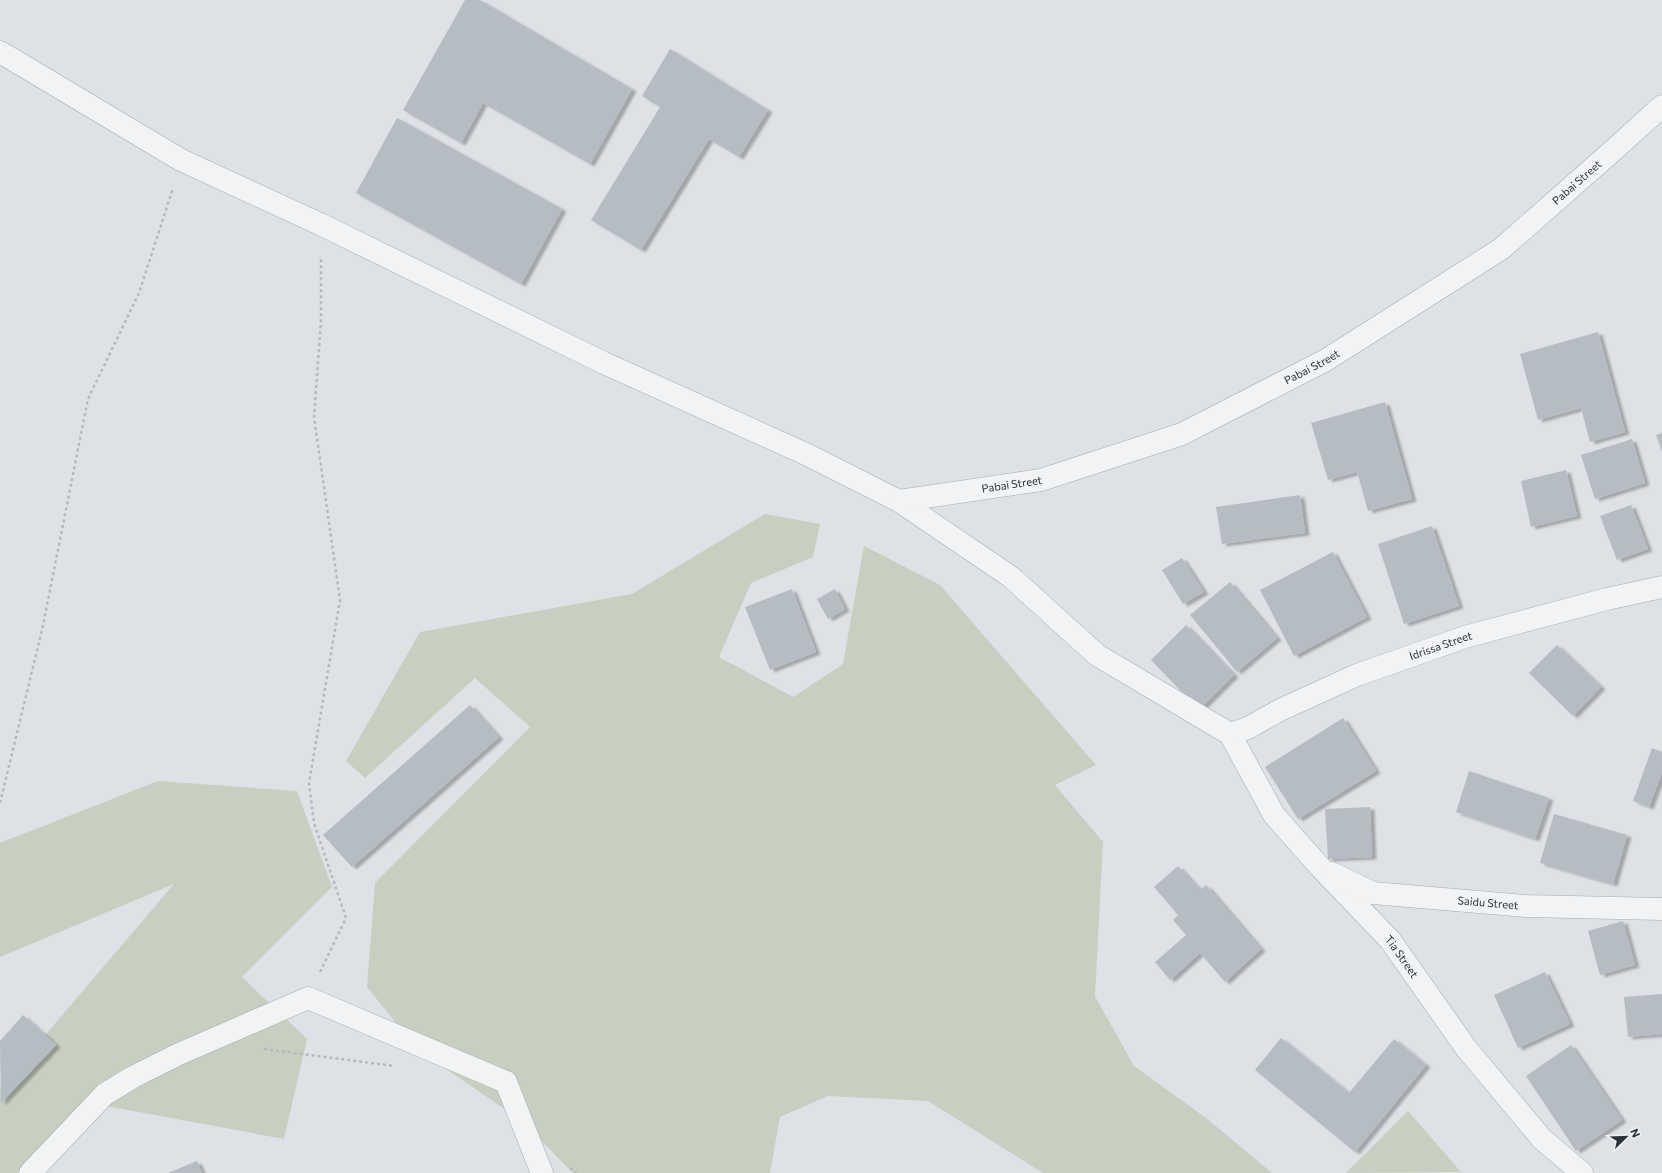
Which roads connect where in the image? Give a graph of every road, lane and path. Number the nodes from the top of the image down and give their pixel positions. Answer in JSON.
{"nodes":[{"id":1,"x":0,"y":52,"type":"edge"},
{"id":2,"x":1662,"y":106,"type":"edge"},
{"id":3,"x":181,"y":160,"type":"junction"},
{"id":4,"x":322,"y":225,"type":"junction"},
{"id":5,"x":899,"y":501,"type":"junction"},
{"id":6,"x":1662,"y":587,"type":"edge"},
{"id":7,"x":1230,"y":734,"type":"junction"},
{"id":8,"x":0,"y":803,"type":"edge"},
{"id":9,"x":1320,"y":867,"type":"junction"},
{"id":10,"x":1662,"y":909,"type":"edge"},
{"id":11,"x":308,"y":998,"type":"junction"},
{"id":12,"x":257,"y":1048,"type":"dead end"},
{"id":13,"x":397,"y":1067,"type":"dead end"},
{"id":14,"x":30,"y":1173,"type":"edge"},
{"id":15,"x":542,"y":1173,"type":"edge"},
{"id":16,"x":1582,"y":1173,"type":"edge"}],
"edges":[{"from":1,"to":3,"type":"street"},
{"from":2,"to":5,"type":"street","name":"Pabai Street"},
{"from":3,"to":4,"type":"street"},
{"from":3,"to":8,"type":"path"},
{"from":4,"to":5,"type":"street"},
{"from":4,"to":11,"type":"path"},
{"from":5,"to":7,"type":"street"},
{"from":6,"to":7,"type":"street","name":"Idrissa Street"},
{"from":7,"to":9,"type":"street","name":"Tia Street"},
{"from":9,"to":10,"type":"street","name":"Saidu Street"},
{"from":9,"to":16,"type":"street","name":"Tia Street"},
{"from":11,"to":14,"type":"street"},
{"from":11,"to":15,"type":"street"},
{"from":12,"to":13,"type":"path"}]}
